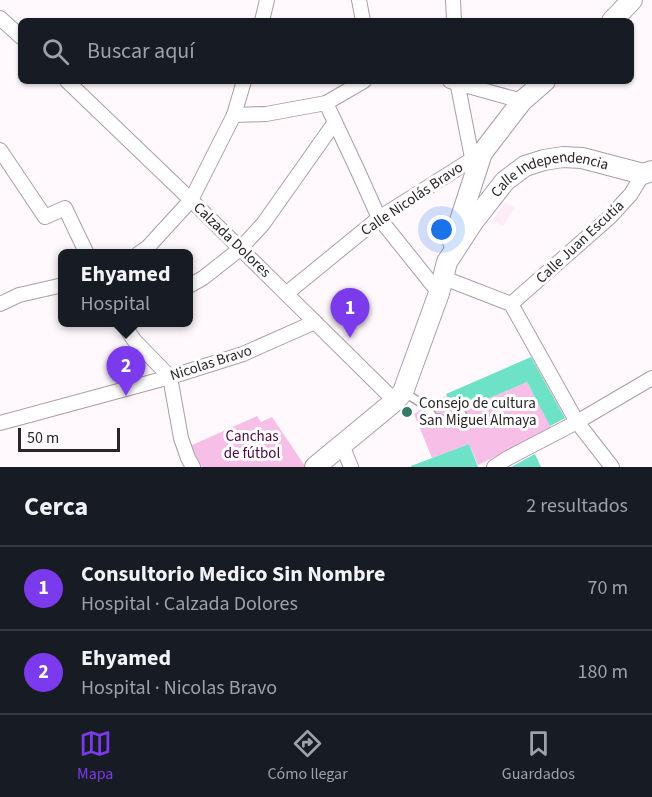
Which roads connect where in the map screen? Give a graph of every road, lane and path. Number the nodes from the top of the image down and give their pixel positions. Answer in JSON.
{"nodes":[{"id":1,"x":267,"y":0,"type":"edge"},
{"id":2,"x":359,"y":0,"type":"edge"},
{"id":3,"x":453,"y":0,"type":"edge"},
{"id":4,"x":632,"y":0,"type":"edge"},
{"id":5,"x":0,"y":18,"type":"edge"},
{"id":6,"x":263,"y":18,"type":"edge"},
{"id":7,"x":362,"y":18,"type":"edge"},
{"id":8,"x":454,"y":18,"type":"edge"},
{"id":9,"x":615,"y":18,"type":"edge"},
{"id":10,"x":18,"y":35,"type":"edge"},
{"id":11,"x":70,"y":84,"type":"edge"},
{"id":12,"x":243,"y":84,"type":"edge"},
{"id":13,"x":359,"y":84,"type":"edge"},
{"id":14,"x":455,"y":84,"type":"edge"},
{"id":15,"x":464,"y":84,"type":"edge"},
{"id":16,"x":541,"y":84,"type":"edge"},
{"id":17,"x":522,"y":101,"type":"junction"},
{"id":18,"x":326,"y":103,"type":"junction"},
{"id":19,"x":234,"y":115,"type":"junction"},
{"id":20,"x":335,"y":122,"type":"junction"},
{"id":21,"x":0,"y":150,"type":"edge"},
{"id":22,"x":477,"y":155,"type":"junction"},
{"id":23,"x":648,"y":173,"type":"edge"},
{"id":24,"x":191,"y":200,"type":"junction"},
{"id":25,"x":379,"y":218,"type":"junction"},
{"id":26,"x":85,"y":249,"type":"edge"},
{"id":27,"x":145,"y":249,"type":"edge"},
{"id":28,"x":240,"y":249,"type":"junction"},
{"id":29,"x":443,"y":278,"type":"junction"},
{"id":30,"x":193,"y":284,"type":"edge"},
{"id":31,"x":58,"y":286,"type":"edge"},
{"id":32,"x":287,"y":293,"type":"junction"},
{"id":33,"x":0,"y":304,"type":"edge"},
{"id":34,"x":511,"y":304,"type":"junction"},
{"id":35,"x":315,"y":322,"type":"junction"},
{"id":36,"x":125,"y":327,"type":"edge"},
{"id":37,"x":170,"y":377,"type":"junction"},
{"id":38,"x":652,"y":378,"type":"edge"},
{"id":39,"x":399,"y":396,"type":"junction"},
{"id":40,"x":462,"y":414,"type":"dead end"},
{"id":41,"x":576,"y":422,"type":"junction"},
{"id":42,"x":0,"y":423,"type":"edge"},
{"id":43,"x":342,"y":445,"type":"junction"},
{"id":44,"x":509,"y":463,"type":"edge"},
{"id":45,"x":193,"y":467,"type":"edge"},
{"id":46,"x":315,"y":467,"type":"edge"},
{"id":47,"x":351,"y":467,"type":"edge"},
{"id":48,"x":494,"y":467,"type":"edge"},
{"id":49,"x":612,"y":467,"type":"edge"}],
"edges":[{"from":1,"to":6,"type":"street"},
{"from":2,"to":7,"type":"street"},
{"from":3,"to":8,"type":"street"},
{"from":4,"to":9,"type":"street"},
{"from":5,"to":10,"type":"street"},
{"from":11,"to":24,"type":"street","name":"Calzada Dolores"},
{"from":12,"to":19,"type":"street"},
{"from":13,"to":18,"type":"street"},
{"from":14,"to":22,"type":"street"},
{"from":15,"to":17,"type":"street"},
{"from":16,"to":17,"type":"street","name":"Calle Independencia"},
{"from":17,"to":22,"type":"street","name":"Calle Independencia"},
{"from":18,"to":19,"type":"street"},
{"from":18,"to":20,"type":"street"},
{"from":19,"to":24,"type":"street"},
{"from":20,"to":25,"type":"street"},
{"from":20,"to":28,"type":"street"},
{"from":21,"to":26,"type":"street"},
{"from":22,"to":25,"type":"street","name":"Calle Nicolás Bravo"},
{"from":22,"to":29,"type":"street","name":"Calle Independencia"},
{"from":23,"to":29,"type":"street","name":"Calle Independencia"},
{"from":23,"to":34,"type":"street","name":"Calle Juan Escutia"},
{"from":24,"to":27,"type":"street"},
{"from":24,"to":28,"type":"street","name":"Calzada Dolores"},
{"from":25,"to":29,"type":"street"},
{"from":25,"to":32,"type":"street","name":"Calle Nicolás Bravo"},
{"from":28,"to":30,"type":"street"},
{"from":28,"to":32,"type":"street","name":"Calzada Dolores"},
{"from":29,"to":34,"type":"street"},
{"from":29,"to":39,"type":"street"},
{"from":31,"to":33,"type":"street"},
{"from":32,"to":35,"type":"street","name":"Calzada Dolores"},
{"from":34,"to":41,"type":"street"},
{"from":35,"to":37,"type":"street","name":"Nicolas Bravo"},
{"from":35,"to":39,"type":"street","name":"Calzada Dolores"},
{"from":36,"to":37,"type":"street"},
{"from":37,"to":42,"type":"street","name":"Nicolas Bravo"},
{"from":37,"to":45,"type":"street"},
{"from":38,"to":41,"type":"street"},
{"from":39,"to":40,"type":"lane"},
{"from":39,"to":43,"type":"street"},
{"from":41,"to":44,"type":"street"},
{"from":41,"to":49,"type":"street"},
{"from":43,"to":46,"type":"street"},
{"from":43,"to":47,"type":"street"},
{"from":44,"to":48,"type":"street"}]}
